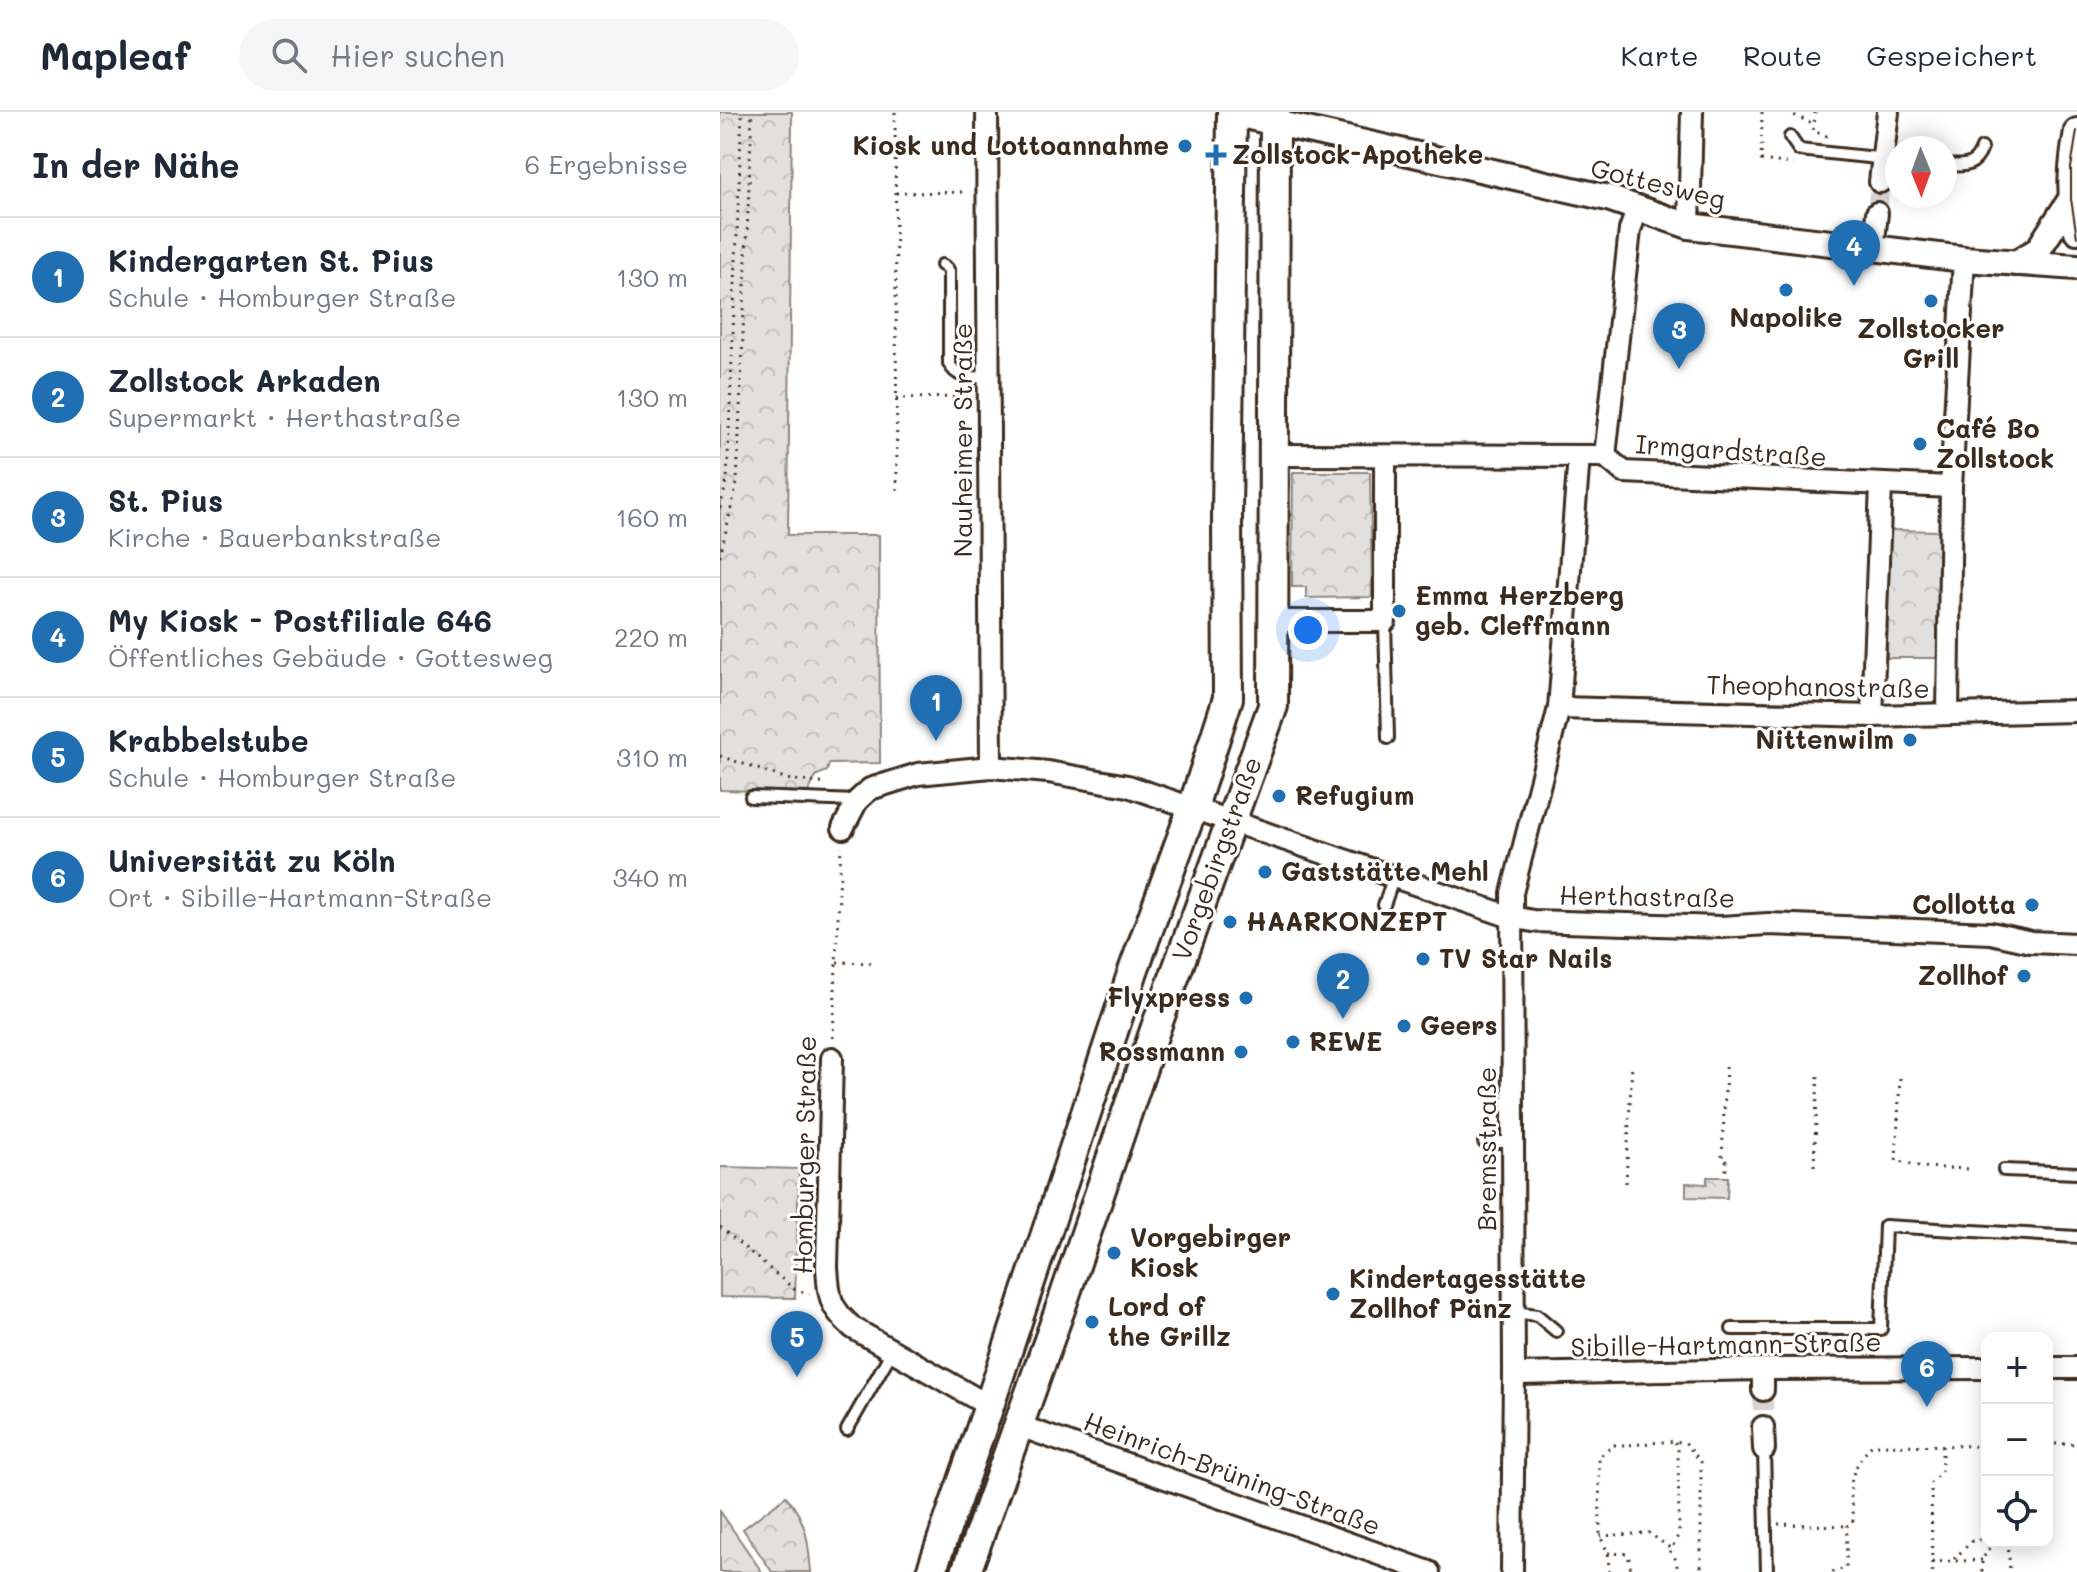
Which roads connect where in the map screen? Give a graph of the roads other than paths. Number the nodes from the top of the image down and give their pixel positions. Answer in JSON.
{"nodes":[{"id":1,"x":987,"y":112,"type":"edge"},
{"id":2,"x":1231,"y":112,"type":"edge"},
{"id":3,"x":1692,"y":112,"type":"edge"},
{"id":4,"x":1888,"y":112,"type":"edge"},
{"id":5,"x":1275,"y":118,"type":"edge"},
{"id":6,"x":2077,"y":131,"type":"edge"},
{"id":7,"x":1889,"y":136,"type":"edge"},
{"id":8,"x":1790,"y":137,"type":"dead end"},
{"id":9,"x":1982,"y":148,"type":"dead end"},
{"id":10,"x":1885,"y":159,"type":"edge"},
{"id":11,"x":1957,"y":166,"type":"edge"},
{"id":12,"x":1885,"y":171,"type":"edge"},
{"id":13,"x":1880,"y":182,"type":"tunnel mouth"},
{"id":14,"x":2071,"y":199,"type":"junction"},
{"id":15,"x":1637,"y":210,"type":"junction"},
{"id":16,"x":1877,"y":213,"type":"tunnel mouth"},
{"id":17,"x":1689,"y":226,"type":"junction"},
{"id":18,"x":2077,"y":231,"type":"edge"},
{"id":19,"x":1873,"y":249,"type":"junction"},
{"id":20,"x":1964,"y":259,"type":"junction"},
{"id":21,"x":2016,"y":263,"type":"junction"},
{"id":22,"x":942,"y":265,"type":"dead end"},
{"id":23,"x":2077,"y":267,"type":"edge"},
{"id":24,"x":988,"y":387,"type":"junction"},
{"id":25,"x":1274,"y":455,"type":"junction"},
{"id":26,"x":1385,"y":456,"type":"junction"},
{"id":27,"x":1579,"y":456,"type":"junction"},
{"id":28,"x":1605,"y":456,"type":"junction"},
{"id":29,"x":1881,"y":485,"type":"junction"},
{"id":30,"x":1951,"y":487,"type":"junction"},
{"id":31,"x":1275,"y":621,"type":"junction"},
{"id":32,"x":1385,"y":621,"type":"junction"},
{"id":33,"x":1559,"y":708,"type":"junction"},
{"id":34,"x":2077,"y":711,"type":"edge"},
{"id":35,"x":1948,"y":714,"type":"junction"},
{"id":36,"x":1872,"y":716,"type":"junction"},
{"id":37,"x":1388,"y":738,"type":"dead end"},
{"id":38,"x":991,"y":767,"type":"junction"},
{"id":39,"x":751,"y":797,"type":"dead end"},
{"id":40,"x":857,"y":801,"type":"junction"},
{"id":41,"x":1193,"y":807,"type":"junction"},
{"id":42,"x":1231,"y":821,"type":"junction"},
{"id":43,"x":843,"y":828,"type":"road end"},
{"id":44,"x":1393,"y":879,"type":"junction"},
{"id":45,"x":1384,"y":905,"type":"dead end"},
{"id":46,"x":1511,"y":917,"type":"junction"},
{"id":47,"x":2077,"y":944,"type":"edge"},
{"id":48,"x":832,"y":1058,"type":"road end"},
{"id":49,"x":1484,"y":1142,"type":"dead end"},
{"id":50,"x":1513,"y":1142,"type":"junction"},
{"id":51,"x":2004,"y":1170,"type":"dead end"},
{"id":52,"x":2077,"y":1173,"type":"edge"},
{"id":53,"x":2077,"y":1237,"type":"edge"},
{"id":54,"x":1514,"y":1312,"type":"junction"},
{"id":55,"x":1732,"y":1329,"type":"dead end"},
{"id":56,"x":1556,"y":1331,"type":"dead end"},
{"id":57,"x":892,"y":1351,"type":"junction"},
{"id":58,"x":1981,"y":1368,"type":"edge"},
{"id":59,"x":2053,"y":1368,"type":"edge"},
{"id":60,"x":2077,"y":1368,"type":"edge"},
{"id":61,"x":1763,"y":1369,"type":"junction"},
{"id":62,"x":1514,"y":1374,"type":"junction"},
{"id":63,"x":1763,"y":1390,"type":"tunnel mouth"},
{"id":64,"x":989,"y":1406,"type":"junction"},
{"id":65,"x":1017,"y":1425,"type":"junction"},
{"id":66,"x":1763,"y":1427,"type":"tunnel mouth"},
{"id":67,"x":847,"y":1430,"type":"dead end"},
{"id":68,"x":1764,"y":1449,"type":"joint"},
{"id":69,"x":931,"y":1572,"type":"edge"},
{"id":70,"x":966,"y":1572,"type":"edge"},
{"id":71,"x":1429,"y":1572,"type":"edge"},
{"id":72,"x":1512,"y":1572,"type":"edge"},
{"id":73,"x":1767,"y":1572,"type":"edge"}],
"edges":[{"from":1,"to":24,"type":"street","name":"Nauheimer Straße"},
{"from":2,"to":5,"type":"street","name":"Gottesweg"},
{"from":2,"to":41,"type":"main road","name":"Vorgebirgstraße"},
{"from":3,"to":17,"type":"street"},
{"from":4,"to":7,"type":"street"},
{"from":5,"to":15,"type":"street","name":"Gottesweg"},
{"from":5,"to":25,"type":"main road","name":"Vorgebirgstraße"},
{"from":6,"to":14,"type":"street"},
{"from":8,"to":10,"type":"lane"},
{"from":9,"to":11,"type":"lane"},
{"from":12,"to":13,"type":"street"},
{"from":14,"to":18,"type":"street"},
{"from":14,"to":21,"type":"street"},
{"from":15,"to":17,"type":"street","name":"Gottesweg"},
{"from":15,"to":28,"type":"street"},
{"from":16,"to":19,"type":"street"},
{"from":17,"to":19,"type":"street","name":"Gottesweg"},
{"from":19,"to":20,"type":"street","name":"Gottesweg"},
{"from":20,"to":21,"type":"street","name":"Gottesweg"},
{"from":20,"to":30,"type":"street"},
{"from":21,"to":23,"type":"street","name":"Gottesweg"},
{"from":22,"to":24,"type":"lane"},
{"from":24,"to":38,"type":"street","name":"Nauheimer Straße"},
{"from":25,"to":26,"type":"street","name":"Irmgardstraße"},
{"from":25,"to":31,"type":"main road","name":"Vorgebirgstraße"},
{"from":26,"to":27,"type":"street","name":"Irmgardstraße"},
{"from":26,"to":32,"type":"street"},
{"from":27,"to":28,"type":"street","name":"Irmgardstraße"},
{"from":27,"to":33,"type":"street","name":"Bremsstraße"},
{"from":28,"to":29,"type":"street","name":"Irmgardstraße"},
{"from":29,"to":30,"type":"street","name":"Irmgardstraße"},
{"from":29,"to":36,"type":"street"},
{"from":30,"to":35,"type":"street"},
{"from":31,"to":32,"type":"street"},
{"from":31,"to":42,"type":"main road","name":"Vorgebirgstraße"},
{"from":32,"to":37,"type":"lane"},
{"from":33,"to":36,"type":"street","name":"Theophanostraße"},
{"from":33,"to":46,"type":"street","name":"Bremsstraße"},
{"from":34,"to":35,"type":"street","name":"Theophanostraße"},
{"from":35,"to":36,"type":"street","name":"Theophanostraße"},
{"from":38,"to":40,"type":"street"},
{"from":38,"to":41,"type":"street"},
{"from":39,"to":40,"type":"lane"},
{"from":40,"to":43,"type":"street"},
{"from":41,"to":42,"type":"street"},
{"from":41,"to":64,"type":"main road","name":"Vorgebirgstraße"},
{"from":42,"to":44,"type":"street","name":"Herthastraße"},
{"from":42,"to":65,"type":"main road","name":"Vorgebirgstraße"},
{"from":44,"to":45,"type":"lane"},
{"from":44,"to":46,"type":"street","name":"Herthastraße"},
{"from":46,"to":47,"type":"street","name":"Herthastraße"},
{"from":46,"to":50,"type":"street","name":"Bremsstraße"},
{"from":48,"to":57,"type":"street","name":"Homburger Straße"},
{"from":49,"to":50,"type":"lane"},
{"from":50,"to":54,"type":"street","name":"Bremsstraße"},
{"from":51,"to":52,"type":"lane"},
{"from":53,"to":55,"type":"lane"},
{"from":54,"to":56,"type":"lane"},
{"from":54,"to":62,"type":"street","name":"Bremsstraße"},
{"from":57,"to":64,"type":"street","name":"Homburger Straße"},
{"from":57,"to":67,"type":"lane"},
{"from":58,"to":61,"type":"street","name":"Sibille-Hartmann-Straße"},
{"from":59,"to":60,"type":"street"},
{"from":61,"to":62,"type":"street","name":"Sibille-Hartmann-Straße"},
{"from":61,"to":63,"type":"street"},
{"from":62,"to":72,"type":"street","name":"Bremsstraße"},
{"from":64,"to":69,"type":"main road","name":"Vorgebirgstraße"},
{"from":65,"to":70,"type":"main road","name":"Vorgebirgstraße"},
{"from":65,"to":71,"type":"street","name":"Heinrich-Brüning-Straße"},
{"from":66,"to":68,"type":"street"},
{"from":68,"to":73,"type":"lane"}]}
